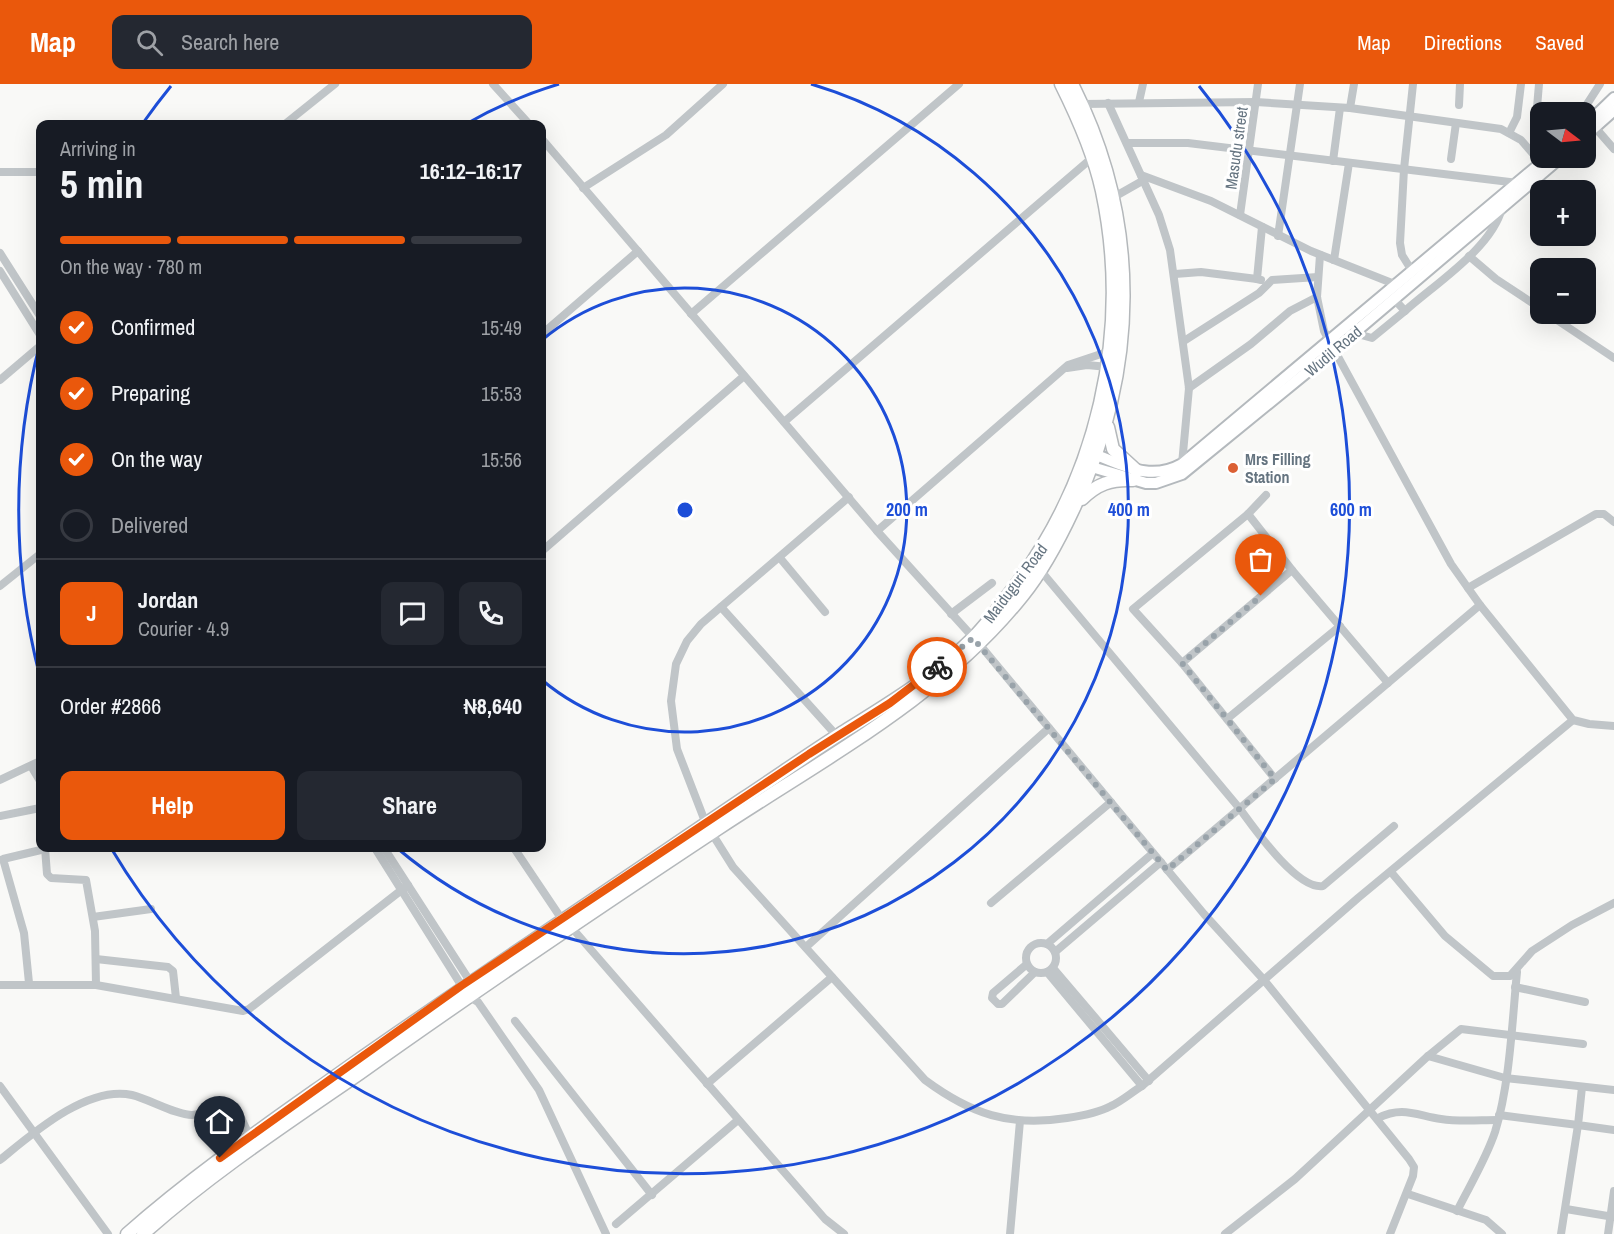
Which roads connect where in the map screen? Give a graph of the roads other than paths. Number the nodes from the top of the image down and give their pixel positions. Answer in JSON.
{"nodes":[{"id":1,"x":335,"y":84,"type":"edge"},
{"id":2,"x":493,"y":84,"type":"edge"},
{"id":3,"x":723,"y":84,"type":"edge"},
{"id":4,"x":959,"y":84,"type":"edge"},
{"id":5,"x":1061,"y":84,"type":"edge"},
{"id":6,"x":1072,"y":84,"type":"edge"},
{"id":7,"x":1143,"y":84,"type":"edge"},
{"id":8,"x":1258,"y":84,"type":"edge"},
{"id":9,"x":1300,"y":84,"type":"edge"},
{"id":10,"x":1354,"y":84,"type":"edge"},
{"id":11,"x":1413,"y":84,"type":"edge"},
{"id":12,"x":1460,"y":84,"type":"edge"},
{"id":13,"x":1521,"y":84,"type":"edge"},
{"id":14,"x":1539,"y":84,"type":"edge"},
{"id":15,"x":1600,"y":84,"type":"edge"},
{"id":16,"x":1614,"y":99,"type":"edge"},
{"id":17,"x":1139,"y":102,"type":"junction"},
{"id":18,"x":1256,"y":102,"type":"junction"},
{"id":19,"x":1537,"y":102,"type":"edge"},
{"id":20,"x":1594,"y":102,"type":"edge"},
{"id":21,"x":1108,"y":103,"type":"junction"},
{"id":22,"x":1082,"y":104,"type":"junction"},
{"id":23,"x":1459,"y":105,"type":"dead end"},
{"id":24,"x":1298,"y":106,"type":"junction"},
{"id":25,"x":1340,"y":108,"type":"junction"},
{"id":26,"x":1350,"y":108,"type":"junction"},
{"id":27,"x":1614,"y":110,"type":"edge"},
{"id":28,"x":1596,"y":115,"type":"edge"},
{"id":29,"x":1409,"y":117,"type":"junction"},
{"id":30,"x":1596,"y":118,"type":"edge"},
{"id":31,"x":290,"y":120,"type":"edge"},
{"id":32,"x":525,"y":120,"type":"edge"},
{"id":33,"x":1455,"y":123,"type":"junction"},
{"id":34,"x":1596,"y":130,"type":"edge"},
{"id":35,"x":1509,"y":134,"type":"junction"},
{"id":36,"x":1127,"y":143,"type":"junction"},
{"id":37,"x":546,"y":144,"type":"edge"},
{"id":38,"x":1530,"y":148,"type":"edge"},
{"id":39,"x":1614,"y":149,"type":"edge"},
{"id":40,"x":1248,"y":151,"type":"junction"},
{"id":41,"x":1291,"y":156,"type":"junction"},
{"id":42,"x":1093,"y":158,"type":"junction"},
{"id":43,"x":1451,"y":159,"type":"dead end"},
{"id":44,"x":1333,"y":161,"type":"junction"},
{"id":45,"x":1349,"y":163,"type":"junction"},
{"id":46,"x":1535,"y":168,"type":"edge"},
{"id":47,"x":1548,"y":168,"type":"edge"},
{"id":48,"x":1404,"y":169,"type":"junction"},
{"id":49,"x":0,"y":172,"type":"edge"},
{"id":50,"x":36,"y":172,"type":"edge"},
{"id":51,"x":1142,"y":177,"type":"junction"},
{"id":52,"x":1518,"y":183,"type":"junction"},
{"id":53,"x":583,"y":188,"type":"junction"},
{"id":54,"x":1114,"y":197,"type":"junction"},
{"id":55,"x":1502,"y":208,"type":"junction"},
{"id":56,"x":1240,"y":215,"type":"junction"},
{"id":57,"x":1262,"y":227,"type":"junction"},
{"id":58,"x":1278,"y":236,"type":"junction"},
{"id":59,"x":638,"y":251,"type":"junction"},
{"id":60,"x":0,"y":253,"type":"edge"},
{"id":61,"x":1320,"y":255,"type":"junction"},
{"id":62,"x":1468,"y":256,"type":"junction"},
{"id":63,"x":1442,"y":259,"type":"junction"},
{"id":64,"x":1334,"y":260,"type":"junction"},
{"id":65,"x":1452,"y":270,"type":"junction"},
{"id":66,"x":0,"y":271,"type":"edge"},
{"id":67,"x":1412,"y":271,"type":"junction"},
{"id":68,"x":1174,"y":274,"type":"junction"},
{"id":69,"x":1318,"y":278,"type":"junction"},
{"id":70,"x":1257,"y":279,"type":"junction"},
{"id":71,"x":1270,"y":282,"type":"junction"},
{"id":72,"x":1397,"y":285,"type":"junction"},
{"id":73,"x":1317,"y":297,"type":"junction"},
{"id":74,"x":1395,"y":300,"type":"junction"},
{"id":75,"x":1530,"y":301,"type":"edge"},
{"id":76,"x":36,"y":310,"type":"edge"},
{"id":77,"x":1405,"y":311,"type":"junction"},
{"id":78,"x":691,"y":314,"type":"junction"},
{"id":79,"x":1563,"y":324,"type":"edge"},
{"id":80,"x":36,"y":329,"type":"edge"},
{"id":81,"x":546,"y":331,"type":"edge"},
{"id":82,"x":1354,"y":333,"type":"junction"},
{"id":83,"x":1184,"y":341,"type":"junction"},
{"id":84,"x":1332,"y":346,"type":"junction"},
{"id":85,"x":36,"y":349,"type":"edge"},
{"id":86,"x":1110,"y":351,"type":"junction"},
{"id":87,"x":1614,"y":358,"type":"edge"},
{"id":88,"x":1108,"y":367,"type":"junction"},
{"id":89,"x":1063,"y":369,"type":"junction"},
{"id":90,"x":744,"y":376,"type":"junction"},
{"id":91,"x":0,"y":380,"type":"edge"},
{"id":92,"x":1189,"y":388,"type":"junction"},
{"id":93,"x":1107,"y":420,"type":"junction"},
{"id":94,"x":784,"y":422,"type":"junction"},
{"id":95,"x":1204,"y":452,"type":"junction"},
{"id":96,"x":1090,"y":459,"type":"junction"},
{"id":97,"x":1182,"y":464,"type":"junction"},
{"id":98,"x":1135,"y":475,"type":"junction"},
{"id":99,"x":1266,"y":495,"type":"dead end"},
{"id":100,"x":849,"y":497,"type":"junction"},
{"id":101,"x":1076,"y":504,"type":"junction"},
{"id":102,"x":1248,"y":513,"type":"junction"},
{"id":103,"x":1614,"y":522,"type":"edge"},
{"id":104,"x":876,"y":531,"type":"junction"},
{"id":105,"x":546,"y":548,"type":"edge"},
{"id":106,"x":36,"y":557,"type":"edge"},
{"id":107,"x":780,"y":558,"type":"junction"},
{"id":108,"x":1292,"y":570,"type":"junction"},
{"id":109,"x":1041,"y":572,"type":"junction"},
{"id":110,"x":992,"y":583,"type":"dead end"},
{"id":111,"x":0,"y":586,"type":"edge"},
{"id":112,"x":1468,"y":588,"type":"junction"},
{"id":113,"x":1480,"y":604,"type":"junction"},
{"id":114,"x":721,"y":606,"type":"junction"},
{"id":115,"x":825,"y":612,"type":"dead end"},
{"id":116,"x":951,"y":614,"type":"junction"},
{"id":117,"x":1340,"y":626,"type":"junction"},
{"id":118,"x":976,"y":642,"type":"junction"},
{"id":119,"x":1182,"y":663,"type":"junction"},
{"id":120,"x":1388,"y":683,"type":"junction"},
{"id":121,"x":1227,"y":719,"type":"junction"},
{"id":122,"x":1573,"y":720,"type":"junction"},
{"id":123,"x":1614,"y":726,"type":"edge"},
{"id":124,"x":1049,"y":728,"type":"junction"},
{"id":125,"x":837,"y":736,"type":"junction"},
{"id":126,"x":36,"y":763,"type":"edge"},
{"id":127,"x":31,"y":766,"type":"junction"},
{"id":128,"x":36,"y":774,"type":"edge"},
{"id":129,"x":1275,"y":779,"type":"junction"},
{"id":130,"x":0,"y":780,"type":"edge"},
{"id":131,"x":1111,"y":802,"type":"junction"},
{"id":132,"x":1240,"y":808,"type":"junction"},
{"id":133,"x":36,"y":809,"type":"edge"},
{"id":134,"x":0,"y":816,"type":"edge"},
{"id":135,"x":1394,"y":826,"type":"dead end"},
{"id":136,"x":708,"y":829,"type":"junction"},
{"id":137,"x":36,"y":850,"type":"edge"},
{"id":138,"x":45,"y":852,"type":"edge"},
{"id":139,"x":378,"y":852,"type":"edge"},
{"id":140,"x":386,"y":852,"type":"edge"},
{"id":141,"x":517,"y":852,"type":"edge"},
{"id":142,"x":1153,"y":853,"type":"junction"},
{"id":143,"x":2,"y":859,"type":"edge"},
{"id":144,"x":1161,"y":862,"type":"junction"},
{"id":145,"x":1167,"y":870,"type":"junction"},
{"id":146,"x":1391,"y":872,"type":"junction"},
{"id":147,"x":405,"y":887,"type":"junction"},
{"id":148,"x":991,"y":903,"type":"dead end"},
{"id":149,"x":1614,"y":903,"type":"edge"},
{"id":150,"x":151,"y":909,"type":"dead end"},
{"id":151,"x":1083,"y":914,"type":"junction"},
{"id":152,"x":93,"y":917,"type":"junction"},
{"id":153,"x":1090,"y":922,"type":"junction"},
{"id":154,"x":567,"y":924,"type":"junction"},
{"id":155,"x":1047,"y":944,"type":"junction"},
{"id":156,"x":806,"y":947,"type":"junction"},
{"id":157,"x":1055,"y":952,"type":"junction"},
{"id":158,"x":96,"y":959,"type":"junction"},
{"id":159,"x":1027,"y":964,"type":"junction"},
{"id":160,"x":1050,"y":970,"type":"junction"},
{"id":161,"x":1035,"y":972,"type":"junction"},
{"id":162,"x":1516,"y":972,"type":"junction"},
{"id":163,"x":832,"y":977,"type":"junction"},
{"id":164,"x":1263,"y":980,"type":"junction"},
{"id":165,"x":29,"y":983,"type":"junction"},
{"id":166,"x":0,"y":985,"type":"edge"},
{"id":167,"x":96,"y":985,"type":"junction"},
{"id":168,"x":1515,"y":987,"type":"junction"},
{"id":169,"x":470,"y":991,"type":"junction"},
{"id":170,"x":176,"y":998,"type":"junction"},
{"id":171,"x":1585,"y":1002,"type":"dead end"},
{"id":172,"x":514,"y":1020,"type":"dead end"},
{"id":173,"x":1511,"y":1034,"type":"junction"},
{"id":174,"x":1584,"y":1044,"type":"dead end"},
{"id":175,"x":1428,"y":1056,"type":"junction"},
{"id":176,"x":1505,"y":1078,"type":"junction"},
{"id":177,"x":1145,"y":1083,"type":"junction"},
{"id":178,"x":707,"y":1084,"type":"junction"},
{"id":179,"x":0,"y":1086,"type":"edge"},
{"id":180,"x":1582,"y":1087,"type":"junction"},
{"id":181,"x":1614,"y":1090,"type":"edge"},
{"id":182,"x":1370,"y":1110,"type":"junction"},
{"id":183,"x":1378,"y":1118,"type":"junction"},
{"id":184,"x":1498,"y":1118,"type":"junction"},
{"id":185,"x":738,"y":1120,"type":"junction"},
{"id":186,"x":1020,"y":1121,"type":"junction"},
{"id":187,"x":1578,"y":1125,"type":"junction"},
{"id":188,"x":1614,"y":1130,"type":"edge"},
{"id":189,"x":34,"y":1133,"type":"junction"},
{"id":190,"x":250,"y":1137,"type":"junction"},
{"id":191,"x":0,"y":1160,"type":"edge"},
{"id":192,"x":1614,"y":1191,"type":"edge"},
{"id":193,"x":1408,"y":1194,"type":"junction"},
{"id":194,"x":652,"y":1195,"type":"junction"},
{"id":195,"x":1566,"y":1209,"type":"junction"},
{"id":196,"x":1457,"y":1211,"type":"junction"},
{"id":197,"x":1612,"y":1217,"type":"edge"},
{"id":198,"x":616,"y":1224,"type":"dead end"},
{"id":199,"x":108,"y":1234,"type":"edge"},
{"id":200,"x":127,"y":1234,"type":"edge"},
{"id":201,"x":143,"y":1234,"type":"edge"},
{"id":202,"x":606,"y":1234,"type":"edge"},
{"id":203,"x":844,"y":1234,"type":"edge"},
{"id":204,"x":1010,"y":1234,"type":"edge"},
{"id":205,"x":1225,"y":1234,"type":"edge"},
{"id":206,"x":1390,"y":1234,"type":"edge"},
{"id":207,"x":1502,"y":1234,"type":"edge"},
{"id":208,"x":1561,"y":1234,"type":"edge"},
{"id":209,"x":1608,"y":1234,"type":"edge"}],
"edges":[{"from":1,"to":31,"type":"street"},
{"from":2,"to":32,"type":"street"},
{"from":3,"to":53,"type":"street"},
{"from":4,"to":78,"type":"street"},
{"from":5,"to":42,"type":"highway","name":"Maiduguri Road"},
{"from":6,"to":22,"type":"highway","name":"Maiduguri Road"},
{"from":7,"to":17,"type":"street"},
{"from":8,"to":18,"type":"street","name":"Masudu street"},
{"from":9,"to":24,"type":"street"},
{"from":10,"to":26,"type":"street"},
{"from":11,"to":29,"type":"street"},
{"from":12,"to":23,"type":"street"},
{"from":13,"to":35,"type":"street"},
{"from":14,"to":19,"type":"street"},
{"from":15,"to":20,"type":"street"},
{"from":16,"to":28,"type":"main road"},
{"from":17,"to":18,"type":"street"},
{"from":17,"to":21,"type":"street"},
{"from":18,"to":24,"type":"street"},
{"from":18,"to":40,"type":"street","name":"Masudu street"},
{"from":21,"to":22,"type":"street"},
{"from":21,"to":36,"type":"street"},
{"from":22,"to":54,"type":"highway","name":"Maiduguri Road"},
{"from":24,"to":25,"type":"street"},
{"from":24,"to":41,"type":"street"},
{"from":25,"to":26,"type":"street"},
{"from":25,"to":44,"type":"street"},
{"from":26,"to":29,"type":"street"},
{"from":27,"to":30,"type":"main road"},
{"from":29,"to":33,"type":"street"},
{"from":29,"to":48,"type":"street"},
{"from":33,"to":35,"type":"street"},
{"from":33,"to":43,"type":"street"},
{"from":34,"to":39,"type":"street"},
{"from":35,"to":38,"type":"street"},
{"from":36,"to":40,"type":"street"},
{"from":36,"to":51,"type":"street"},
{"from":37,"to":53,"type":"street"},
{"from":40,"to":41,"type":"street"},
{"from":40,"to":56,"type":"street","name":"Masudu street"},
{"from":41,"to":44,"type":"street"},
{"from":41,"to":58,"type":"street"},
{"from":42,"to":86,"type":"highway","name":"Maiduguri Road"},
{"from":42,"to":94,"type":"street"},
{"from":44,"to":45,"type":"street"},
{"from":45,"to":48,"type":"street"},
{"from":45,"to":64,"type":"street"},
{"from":46,"to":52,"type":"main road","name":"Wudil Road"},
{"from":47,"to":55,"type":"main road","name":"Wudil Road"},
{"from":48,"to":52,"type":"street"},
{"from":48,"to":67,"type":"street"},
{"from":49,"to":50,"type":"street"},
{"from":51,"to":54,"type":"street"},
{"from":51,"to":56,"type":"street"},
{"from":51,"to":68,"type":"street"},
{"from":52,"to":67,"type":"main road","name":"Wudil Road"},
{"from":53,"to":59,"type":"street"},
{"from":54,"to":93,"type":"highway","name":"Maiduguri Road"},
{"from":55,"to":62,"type":"street"},
{"from":55,"to":63,"type":"main road","name":"Wudil Road"},
{"from":56,"to":57,"type":"street"},
{"from":57,"to":58,"type":"street"},
{"from":57,"to":70,"type":"street"},
{"from":58,"to":61,"type":"street"},
{"from":59,"to":78,"type":"street"},
{"from":59,"to":81,"type":"street"},
{"from":60,"to":76,"type":"street"},
{"from":61,"to":64,"type":"street"},
{"from":61,"to":69,"type":"street"},
{"from":62,"to":65,"type":"street"},
{"from":62,"to":75,"type":"street"},
{"from":63,"to":65,"type":"street"},
{"from":63,"to":74,"type":"main road","name":"Wudil Road"},
{"from":64,"to":72,"type":"street"},
{"from":65,"to":77,"type":"street"},
{"from":66,"to":80,"type":"street"},
{"from":67,"to":72,"type":"main road","name":"Wudil Road"},
{"from":68,"to":70,"type":"street"},
{"from":68,"to":83,"type":"street"},
{"from":69,"to":71,"type":"street"},
{"from":69,"to":73,"type":"street"},
{"from":70,"to":71,"type":"street"},
{"from":71,"to":83,"type":"street"},
{"from":72,"to":84,"type":"main road","name":"Wudil Road"},
{"from":73,"to":84,"type":"street"},
{"from":73,"to":92,"type":"street"},
{"from":74,"to":77,"type":"street"},
{"from":74,"to":82,"type":"main road","name":"Wudil Road"},
{"from":77,"to":82,"type":"street"},
{"from":78,"to":90,"type":"street"},
{"from":79,"to":87,"type":"street"},
{"from":82,"to":84,"type":"main road","name":"Wudil Road"},
{"from":83,"to":92,"type":"street"},
{"from":84,"to":95,"type":"main road","name":"Wudil Road"},
{"from":84,"to":112,"type":"street"},
{"from":85,"to":91,"type":"street"},
{"from":86,"to":88,"type":"highway","name":"Maiduguri Road"},
{"from":86,"to":89,"type":"street"},
{"from":88,"to":89,"type":"street"},
{"from":88,"to":96,"type":"highway","name":"Maiduguri Road"},
{"from":89,"to":104,"type":"street"},
{"from":90,"to":94,"type":"street"},
{"from":90,"to":105,"type":"street"},
{"from":92,"to":97,"type":"street"},
{"from":93,"to":96,"type":"highway","name":"Maiduguri Road"},
{"from":93,"to":98,"type":"highway"},
{"from":94,"to":100,"type":"street"},
{"from":95,"to":97,"type":"main road","name":"Wudil Road"},
{"from":95,"to":98,"type":"main road","name":"Wudil Road"},
{"from":96,"to":98,"type":"main road","name":"Wudil Road"},
{"from":96,"to":101,"type":"highway","name":"Maiduguri Road"},
{"from":96,"to":118,"type":"highway","name":"Maiduguri Road"},
{"from":97,"to":98,"type":"main road","name":"Wudil Road"},
{"from":98,"to":101,"type":"highway"},
{"from":99,"to":102,"type":"street"},
{"from":100,"to":104,"type":"street"},
{"from":100,"to":107,"type":"street"},
{"from":101,"to":109,"type":"highway","name":"Maiduguri Road"},
{"from":102,"to":108,"type":"street"},
{"from":102,"to":119,"type":"street"},
{"from":103,"to":112,"type":"street"},
{"from":104,"to":116,"type":"street"},
{"from":106,"to":111,"type":"street"},
{"from":107,"to":114,"type":"street"},
{"from":107,"to":115,"type":"street"},
{"from":108,"to":117,"type":"street"},
{"from":108,"to":119,"type":"street"},
{"from":109,"to":118,"type":"highway","name":"Maiduguri Road"},
{"from":109,"to":132,"type":"street"},
{"from":110,"to":116,"type":"street"},
{"from":112,"to":113,"type":"street"},
{"from":113,"to":120,"type":"street"},
{"from":113,"to":122,"type":"street"},
{"from":114,"to":125,"type":"street"},
{"from":114,"to":136,"type":"street"},
{"from":116,"to":118,"type":"street"},
{"from":117,"to":120,"type":"street"},
{"from":117,"to":121,"type":"street"},
{"from":118,"to":124,"type":"street"},
{"from":118,"to":125,"type":"highway","name":"Maiduguri Road"},
{"from":118,"to":136,"type":"highway","name":"Maiduguri Road"},
{"from":119,"to":121,"type":"street"},
{"from":120,"to":129,"type":"street"},
{"from":121,"to":129,"type":"street"},
{"from":122,"to":123,"type":"street"},
{"from":122,"to":146,"type":"street"},
{"from":124,"to":131,"type":"street"},
{"from":124,"to":156,"type":"street"},
{"from":125,"to":136,"type":"highway","name":"Maiduguri Road"},
{"from":126,"to":127,"type":"street"},
{"from":127,"to":128,"type":"street"},
{"from":127,"to":130,"type":"street"},
{"from":129,"to":132,"type":"street"},
{"from":131,"to":142,"type":"street"},
{"from":131,"to":148,"type":"street"},
{"from":132,"to":135,"type":"street"},
{"from":132,"to":145,"type":"street"},
{"from":133,"to":134,"type":"street"},
{"from":136,"to":154,"type":"highway","name":"Maiduguri Road"},
{"from":136,"to":156,"type":"street"},
{"from":137,"to":143,"type":"street"},
{"from":138,"to":152,"type":"street"},
{"from":139,"to":147,"type":"street"},
{"from":140,"to":147,"type":"street"},
{"from":141,"to":154,"type":"street"},
{"from":142,"to":144,"type":"street"},
{"from":142,"to":151,"type":"street"},
{"from":143,"to":165,"type":"street"},
{"from":144,"to":145,"type":"street"},
{"from":144,"to":153,"type":"street"},
{"from":145,"to":164,"type":"street"},
{"from":146,"to":162,"type":"street"},
{"from":146,"to":164,"type":"street"},
{"from":147,"to":169,"type":"street"},
{"from":147,"to":170,"type":"street"},
{"from":149,"to":162,"type":"street"},
{"from":150,"to":152,"type":"street"},
{"from":151,"to":153,"type":"street"},
{"from":151,"to":155,"type":"street"},
{"from":152,"to":158,"type":"street"},
{"from":153,"to":157,"type":"street"},
{"from":154,"to":169,"type":"highway","name":"Maiduguri Road"},
{"from":154,"to":178,"type":"street"},
{"from":155,"to":157,"type":"street"},
{"from":155,"to":159,"type":"street"},
{"from":156,"to":163,"type":"street"},
{"from":157,"to":160,"type":"street"},
{"from":158,"to":167,"type":"street"},
{"from":158,"to":170,"type":"street"},
{"from":159,"to":161,"type":"street"},
{"from":159,"to":161,"type":"street"},
{"from":160,"to":161,"type":"street"},
{"from":160,"to":177,"type":"street"},
{"from":162,"to":168,"type":"street"},
{"from":163,"to":178,"type":"street"},
{"from":163,"to":186,"type":"street"},
{"from":164,"to":177,"type":"street"},
{"from":164,"to":182,"type":"street"},
{"from":165,"to":166,"type":"street"},
{"from":165,"to":167,"type":"street"},
{"from":167,"to":170,"type":"street"},
{"from":168,"to":171,"type":"street"},
{"from":168,"to":173,"type":"street"},
{"from":169,"to":190,"type":"highway","name":"Maiduguri Road"},
{"from":169,"to":201,"type":"highway","name":"Maiduguri Road"},
{"from":169,"to":202,"type":"street"},
{"from":172,"to":194,"type":"street"},
{"from":173,"to":174,"type":"street"},
{"from":173,"to":175,"type":"street"},
{"from":173,"to":176,"type":"street"},
{"from":175,"to":176,"type":"street"},
{"from":175,"to":182,"type":"street"},
{"from":176,"to":180,"type":"street"},
{"from":176,"to":184,"type":"street"},
{"from":177,"to":186,"type":"street"},
{"from":178,"to":185,"type":"street"},
{"from":179,"to":189,"type":"street"},
{"from":180,"to":181,"type":"street"},
{"from":180,"to":187,"type":"street"},
{"from":182,"to":183,"type":"street"},
{"from":182,"to":205,"type":"street"},
{"from":183,"to":184,"type":"street"},
{"from":183,"to":193,"type":"street"},
{"from":184,"to":187,"type":"street"},
{"from":184,"to":196,"type":"street"},
{"from":185,"to":194,"type":"street"},
{"from":185,"to":203,"type":"street"},
{"from":186,"to":204,"type":"street"},
{"from":187,"to":188,"type":"street"},
{"from":187,"to":195,"type":"street"},
{"from":189,"to":190,"type":"street"},
{"from":189,"to":191,"type":"street"},
{"from":189,"to":199,"type":"street"},
{"from":190,"to":200,"type":"highway","name":"Maiduguri Road"},
{"from":192,"to":197,"type":"street"},
{"from":193,"to":196,"type":"street"},
{"from":193,"to":206,"type":"street"},
{"from":194,"to":198,"type":"street"},
{"from":195,"to":197,"type":"street"},
{"from":195,"to":208,"type":"street"},
{"from":196,"to":207,"type":"street"},
{"from":197,"to":209,"type":"street"}]}
